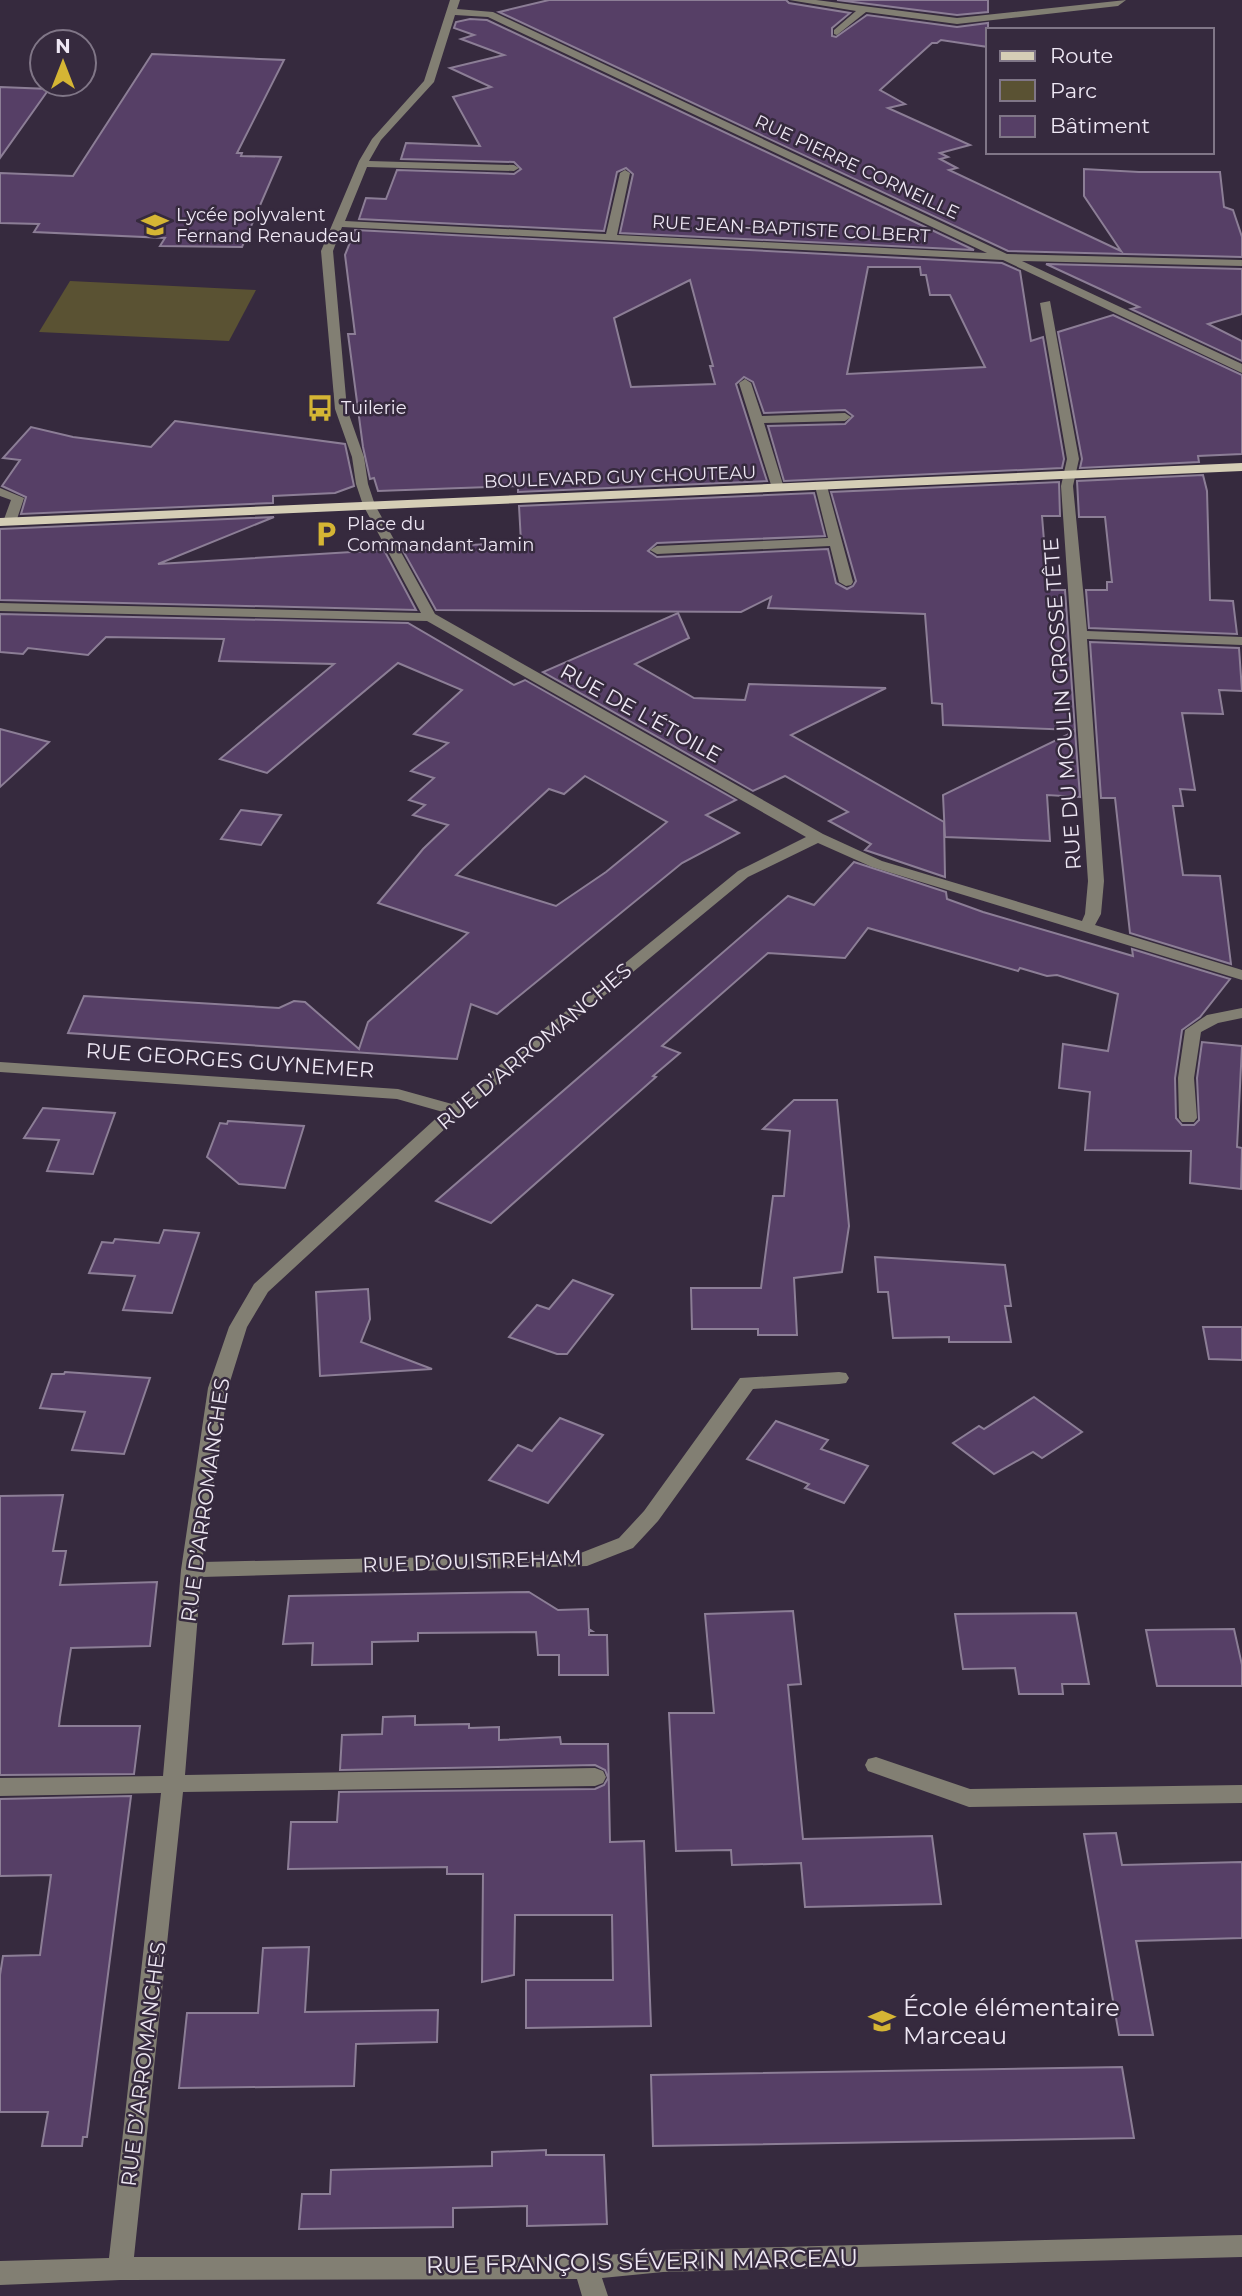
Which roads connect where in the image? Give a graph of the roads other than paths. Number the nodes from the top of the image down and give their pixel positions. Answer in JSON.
{"nodes":[{"id":1,"x":455,"y":0,"type":"edge"},
{"id":2,"x":794,"y":0,"type":"edge"},
{"id":3,"x":1050,"y":0,"type":"edge"},
{"id":4,"x":1121,"y":0,"type":"edge"},
{"id":5,"x":1064,"y":9,"type":"junction"},
{"id":6,"x":863,"y":10,"type":"junction"},
{"id":7,"x":452,"y":12,"type":"junction"},
{"id":8,"x":837,"y":33,"type":"dead end"},
{"id":9,"x":363,"y":164,"type":"junction"},
{"id":10,"x":514,"y":168,"type":"dead end"},
{"id":11,"x":625,"y":173,"type":"dead end"},
{"id":12,"x":338,"y":224,"type":"junction"},
{"id":13,"x":611,"y":238,"type":"junction"},
{"id":14,"x":1004,"y":257,"type":"junction"},
{"id":15,"x":1242,"y":263,"type":"edge"},
{"id":16,"x":1045,"y":276,"type":"junction"},
{"id":17,"x":1082,"y":293,"type":"junction"},
{"id":18,"x":1055,"y":300,"type":"junction"},
{"id":19,"x":1242,"y":369,"type":"edge"},
{"id":20,"x":746,"y":383,"type":"dead end"},
{"id":21,"x":845,"y":417,"type":"dead end"},
{"id":22,"x":757,"y":420,"type":"junction"},
{"id":23,"x":1242,"y":467,"type":"edge"},
{"id":24,"x":1069,"y":475,"type":"junction"},
{"id":25,"x":821,"y":486,"type":"junction"},
{"id":26,"x":778,"y":488,"type":"junction"},
{"id":27,"x":0,"y":492,"type":"edge"},
{"id":28,"x":369,"y":505,"type":"junction"},
{"id":29,"x":5,"y":522,"type":"edge"},
{"id":30,"x":835,"y":542,"type":"junction"},
{"id":31,"x":657,"y":550,"type":"dead end"},
{"id":32,"x":846,"y":582,"type":"dead end"},
{"id":33,"x":0,"y":607,"type":"edge"},
{"id":34,"x":430,"y":617,"type":"junction"},
{"id":35,"x":1080,"y":635,"type":"junction"},
{"id":36,"x":1242,"y":641,"type":"edge"},
{"id":37,"x":818,"y":837,"type":"junction"},
{"id":38,"x":1086,"y":928,"type":"junction"},
{"id":39,"x":1242,"y":975,"type":"edge"},
{"id":40,"x":1242,"y":1013,"type":"edge"},
{"id":41,"x":0,"y":1067,"type":"edge"},
{"id":42,"x":455,"y":1110,"type":"junction"},
{"id":43,"x":1188,"y":1118,"type":"dead end"},
{"id":44,"x":839,"y":1378,"type":"dead end"},
{"id":45,"x":191,"y":1570,"type":"junction"},
{"id":46,"x":876,"y":1765,"type":"dead end"},
{"id":47,"x":594,"y":1777,"type":"dead end"},
{"id":48,"x":173,"y":1785,"type":"junction"},
{"id":49,"x":0,"y":1787,"type":"edge"},
{"id":50,"x":1242,"y":1794,"type":"edge"},
{"id":51,"x":1242,"y":2246,"type":"edge"},
{"id":52,"x":586,"y":2268,"type":"junction"},
{"id":53,"x":120,"y":2269,"type":"junction"},
{"id":54,"x":0,"y":2273,"type":"edge"},
{"id":55,"x":595,"y":2296,"type":"edge"}],
"edges":[{"from":1,"to":7,"type":"street"},
{"from":2,"to":6,"type":"street"},
{"from":3,"to":5,"type":"street"},
{"from":4,"to":5,"type":"street"},
{"from":5,"to":6,"type":"street"},
{"from":6,"to":8,"type":"street"},
{"from":7,"to":9,"type":"street"},
{"from":7,"to":14,"type":"street","name":"RUE PIERRE CORNEILLE"},
{"from":9,"to":10,"type":"street"},
{"from":9,"to":12,"type":"street"},
{"from":11,"to":13,"type":"street"},
{"from":12,"to":13,"type":"street","name":"RUE JEAN-BAPTISTE COLBERT"},
{"from":12,"to":28,"type":"street"},
{"from":13,"to":14,"type":"street","name":"RUE JEAN-BAPTISTE COLBERT"},
{"from":14,"to":15,"type":"street","name":"RUE JEAN-BAPTISTE COLBERT"},
{"from":14,"to":16,"type":"street","name":"RUE PIERRE CORNEILLE"},
{"from":16,"to":17,"type":"street","name":"RUE PIERRE CORNEILLE"},
{"from":16,"to":18,"type":"street","name":"RUE DU MOULIN GROSSE TÊTE"},
{"from":17,"to":18,"type":"street"},
{"from":17,"to":19,"type":"street","name":"RUE PIERRE CORNEILLE"},
{"from":18,"to":24,"type":"street","name":"RUE DU MOULIN GROSSE TÊTE"},
{"from":20,"to":22,"type":"street"},
{"from":21,"to":22,"type":"street"},
{"from":22,"to":26,"type":"street"},
{"from":23,"to":24,"type":"main road","name":"BOULEVARD GUY CHOUTEAU"},
{"from":24,"to":25,"type":"main road","name":"BOULEVARD GUY CHOUTEAU"},
{"from":24,"to":35,"type":"street","name":"RUE DU MOULIN GROSSE TÊTE"},
{"from":25,"to":26,"type":"main road","name":"BOULEVARD GUY CHOUTEAU"},
{"from":25,"to":30,"type":"street"},
{"from":26,"to":28,"type":"main road","name":"BOULEVARD GUY CHOUTEAU"},
{"from":27,"to":29,"type":"street"},
{"from":28,"to":29,"type":"main road","name":"BOULEVARD GUY CHOUTEAU"},
{"from":28,"to":34,"type":"street"},
{"from":30,"to":31,"type":"street"},
{"from":30,"to":32,"type":"street"},
{"from":33,"to":34,"type":"street","name":"RUE DE L’ÉTOILE"},
{"from":34,"to":37,"type":"street","name":"RUE DE L’ÉTOILE"},
{"from":35,"to":36,"type":"street"},
{"from":35,"to":38,"type":"street","name":"RUE DU MOULIN GROSSE TÊTE"},
{"from":37,"to":38,"type":"street","name":"RUE DE L’ÉTOILE"},
{"from":37,"to":42,"type":"street","name":"RUE D’ARROMANCHES"},
{"from":38,"to":39,"type":"street","name":"RUE DE L’ÉTOILE"},
{"from":40,"to":43,"type":"street"},
{"from":41,"to":42,"type":"street","name":"RUE GEORGES GUYNEMER"},
{"from":42,"to":45,"type":"street","name":"RUE D’ARROMANCHES"},
{"from":44,"to":45,"type":"street","name":"RUE D’OUISTREHAM"},
{"from":45,"to":48,"type":"street","name":"RUE D’ARROMANCHES"},
{"from":46,"to":50,"type":"street"},
{"from":47,"to":48,"type":"street"},
{"from":48,"to":49,"type":"street"},
{"from":48,"to":53,"type":"street","name":"RUE D’ARROMANCHES"},
{"from":51,"to":52,"type":"street","name":"RUE FRANÇOIS SÉVERIN MARCEAU"},
{"from":52,"to":53,"type":"street","name":"RUE FRANÇOIS SÉVERIN MARCEAU"},
{"from":52,"to":55,"type":"street"},
{"from":53,"to":54,"type":"street","name":"RUE FRANÇOIS SÉVERIN MARCEAU"}]}
